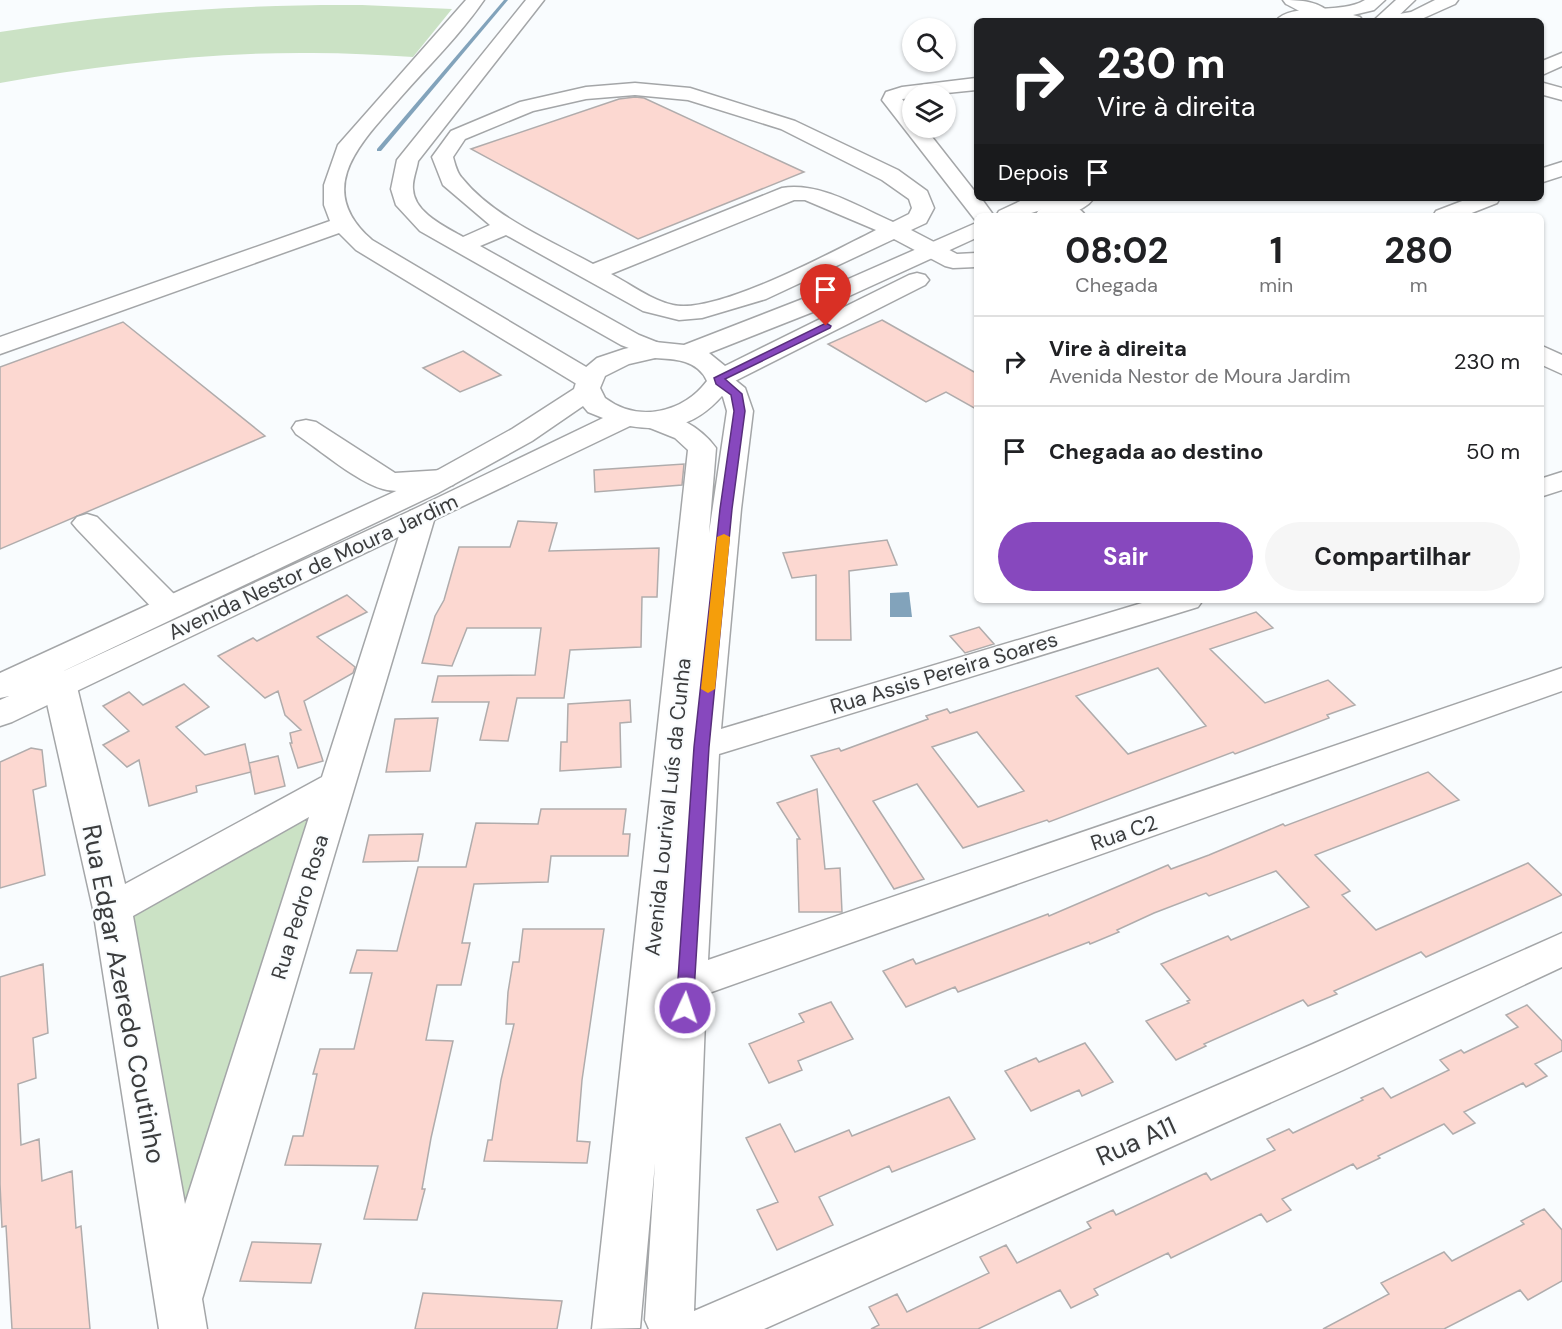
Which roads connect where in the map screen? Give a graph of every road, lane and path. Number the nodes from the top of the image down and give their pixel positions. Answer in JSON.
{"nodes":[{"id":1,"x":475,"y":0,"type":"edge"},
{"id":2,"x":536,"y":0,"type":"edge"},
{"id":3,"x":1376,"y":0,"type":"edge"},
{"id":4,"x":1406,"y":0,"type":"edge"},
{"id":5,"x":1449,"y":0,"type":"edge"},
{"id":6,"x":1284,"y":12,"type":"edge"},
{"id":7,"x":1326,"y":15,"type":"junction"},
{"id":8,"x":1340,"y":18,"type":"edge"},
{"id":9,"x":1385,"y":18,"type":"edge"},
{"id":10,"x":1405,"y":18,"type":"edge"},
{"id":11,"x":1562,"y":59,"type":"edge"},
{"id":12,"x":1544,"y":68,"type":"edge"},
{"id":13,"x":974,"y":84,"type":"edge"},
{"id":14,"x":956,"y":86,"type":"edge"},
{"id":15,"x":1544,"y":89,"type":"edge"},
{"id":16,"x":902,"y":93,"type":"edge"},
{"id":17,"x":1562,"y":94,"type":"edge"},
{"id":18,"x":1544,"y":97,"type":"edge"},
{"id":19,"x":1562,"y":103,"type":"edge"},
{"id":20,"x":902,"y":112,"type":"edge"},
{"id":21,"x":922,"y":138,"type":"edge"},
{"id":22,"x":1562,"y":168,"type":"edge"},
{"id":23,"x":1544,"y":175,"type":"edge"},
{"id":24,"x":1544,"y":189,"type":"edge"},
{"id":25,"x":1562,"y":194,"type":"edge"},
{"id":26,"x":1074,"y":201,"type":"edge"},
{"id":27,"x":1482,"y":201,"type":"edge"},
{"id":28,"x":1054,"y":208,"type":"edge"},
{"id":29,"x":981,"y":213,"type":"edge"},
{"id":30,"x":1025,"y":213,"type":"edge"},
{"id":31,"x":1452,"y":213,"type":"edge"},
{"id":32,"x":339,"y":215,"type":"junction"},
{"id":33,"x":507,"y":226,"type":"junction"},
{"id":34,"x":894,"y":230,"type":"junction"},
{"id":35,"x":974,"y":232,"type":"edge"},
{"id":36,"x":460,"y":246,"type":"junction"},
{"id":37,"x":974,"y":251,"type":"edge"},
{"id":38,"x":954,"y":257,"type":"edge"},
{"id":39,"x":592,"y":273,"type":"junction"},
{"id":40,"x":0,"y":324,"type":"edge"},
{"id":41,"x":0,"y":346,"type":"edge"},
{"id":42,"x":655,"y":350,"type":"junction"},
{"id":43,"x":687,"y":353,"type":"junction"},
{"id":44,"x":1544,"y":355,"type":"edge"},
{"id":45,"x":1562,"y":366,"type":"edge"},
{"id":46,"x":720,"y":380,"type":"junction"},
{"id":47,"x":588,"y":386,"type":"junction"},
{"id":48,"x":640,"y":419,"type":"junction"},
{"id":49,"x":306,"y":428,"type":"dead end"},
{"id":50,"x":443,"y":479,"type":"junction"},
{"id":51,"x":1562,"y":481,"type":"edge"},
{"id":52,"x":1544,"y":487,"type":"edge"},
{"id":53,"x":420,"y":517,"type":"junction"},
{"id":54,"x":87,"y":523,"type":"dead end"},
{"id":55,"x":1177,"y":603,"type":"edge"},
{"id":56,"x":170,"y":608,"type":"junction"},
{"id":57,"x":51,"y":677,"type":"junction"},
{"id":58,"x":1562,"y":679,"type":"edge"},
{"id":59,"x":0,"y":687,"type":"edge"},
{"id":60,"x":0,"y":714,"type":"edge"},
{"id":61,"x":702,"y":747,"type":"junction"},
{"id":62,"x":338,"y":784,"type":"junction"},
{"id":63,"x":112,"y":909,"type":"junction"},
{"id":64,"x":1562,"y":949,"type":"edge"},
{"id":65,"x":686,"y":984,"type":"junction"},
{"id":66,"x":181,"y":1313,"type":"edge"},
{"id":67,"x":687,"y":1326,"type":"edge"},
{"id":68,"x":616,"y":1329,"type":"edge"}],
"edges":[{"from":1,"to":32,"type":"street"},
{"from":2,"to":36,"type":"street"},
{"from":3,"to":7,"type":"street"},
{"from":4,"to":9,"type":"street"},
{"from":5,"to":10,"type":"street"},
{"from":6,"to":7,"type":"street"},
{"from":7,"to":8,"type":"street"},
{"from":11,"to":12,"type":"street"},
{"from":13,"to":14,"type":"street"},
{"from":15,"to":17,"type":"street"},
{"from":16,"to":20,"type":"street"},
{"from":18,"to":19,"type":"street"},
{"from":21,"to":29,"type":"street"},
{"from":22,"to":23,"type":"street"},
{"from":24,"to":25,"type":"street"},
{"from":26,"to":28,"type":"street"},
{"from":27,"to":31,"type":"street"},
{"from":28,"to":30,"type":"street"},
{"from":32,"to":40,"type":"street"},
{"from":32,"to":41,"type":"street"},
{"from":32,"to":47,"type":"street"},
{"from":33,"to":34,"type":"street"},
{"from":33,"to":36,"type":"street"},
{"from":33,"to":39,"type":"street"},
{"from":34,"to":38,"type":"street"},
{"from":34,"to":39,"type":"street"},
{"from":34,"to":39,"type":"street"},
{"from":35,"to":38,"type":"street","name":"Avenida Nestor de Moura Jardim"},
{"from":36,"to":42,"type":"street"},
{"from":37,"to":38,"type":"street","name":"Avenida Nestor de Moura Jardim"},
{"from":38,"to":43,"type":"street","name":"Avenida Nestor de Moura Jardim"},
{"from":38,"to":46,"type":"street","name":"Avenida Nestor de Moura Jardim"},
{"from":42,"to":43,"type":"street","name":"Avenida Nestor de Moura Jardim"},
{"from":42,"to":47,"type":"street","name":"Avenida Nestor de Moura Jardim"},
{"from":43,"to":46,"type":"street","name":"Avenida Nestor de Moura Jardim"},
{"from":44,"to":45,"type":"street"},
{"from":46,"to":48,"type":"street","name":"Avenida Nestor de Moura Jardim"},
{"from":46,"to":61,"type":"street","name":"Avenida Lourival Luís da Cunha"},
{"from":47,"to":48,"type":"street"},
{"from":47,"to":50,"type":"street","name":"Avenida Nestor de Moura Jardim"},
{"from":48,"to":53,"type":"street","name":"Avenida Nestor de Moura Jardim"},
{"from":48,"to":68,"type":"street","name":"Avenida Lourival Luís da Cunha"},
{"from":49,"to":50,"type":"street"},
{"from":50,"to":56,"type":"street","name":"Avenida Nestor de Moura Jardim"},
{"from":51,"to":52,"type":"street"},
{"from":53,"to":57,"type":"street","name":"Avenida Nestor de Moura Jardim"},
{"from":53,"to":62,"type":"street","name":"Rua Pedro Rosa"},
{"from":54,"to":56,"type":"street"},
{"from":55,"to":61,"type":"street","name":"Rua Assis Pereira Soares"},
{"from":56,"to":57,"type":"street","name":"Avenida Nestor de Moura Jardim"},
{"from":57,"to":59,"type":"street","name":"Avenida Nestor de Moura Jardim"},
{"from":57,"to":60,"type":"street","name":"Avenida Nestor de Moura Jardim"},
{"from":57,"to":63,"type":"street","name":"Rua Edgar Azeredo Coutinho"},
{"from":58,"to":65,"type":"street","name":"Rua C2"},
{"from":61,"to":65,"type":"street","name":"Avenida Lourival Luís da Cunha"},
{"from":62,"to":63,"type":"street"},
{"from":62,"to":66,"type":"street","name":"Rua Pedro Rosa"},
{"from":63,"to":66,"type":"street","name":"Rua Edgar Azeredo Coutinho"},
{"from":64,"to":67,"type":"street","name":"Rua A11"},
{"from":65,"to":67,"type":"street","name":"Avenida Lourival Luís da Cunha"},
{"from":67,"to":68,"type":"street","name":"Avenida Lourival Luís da Cunha"}]}
